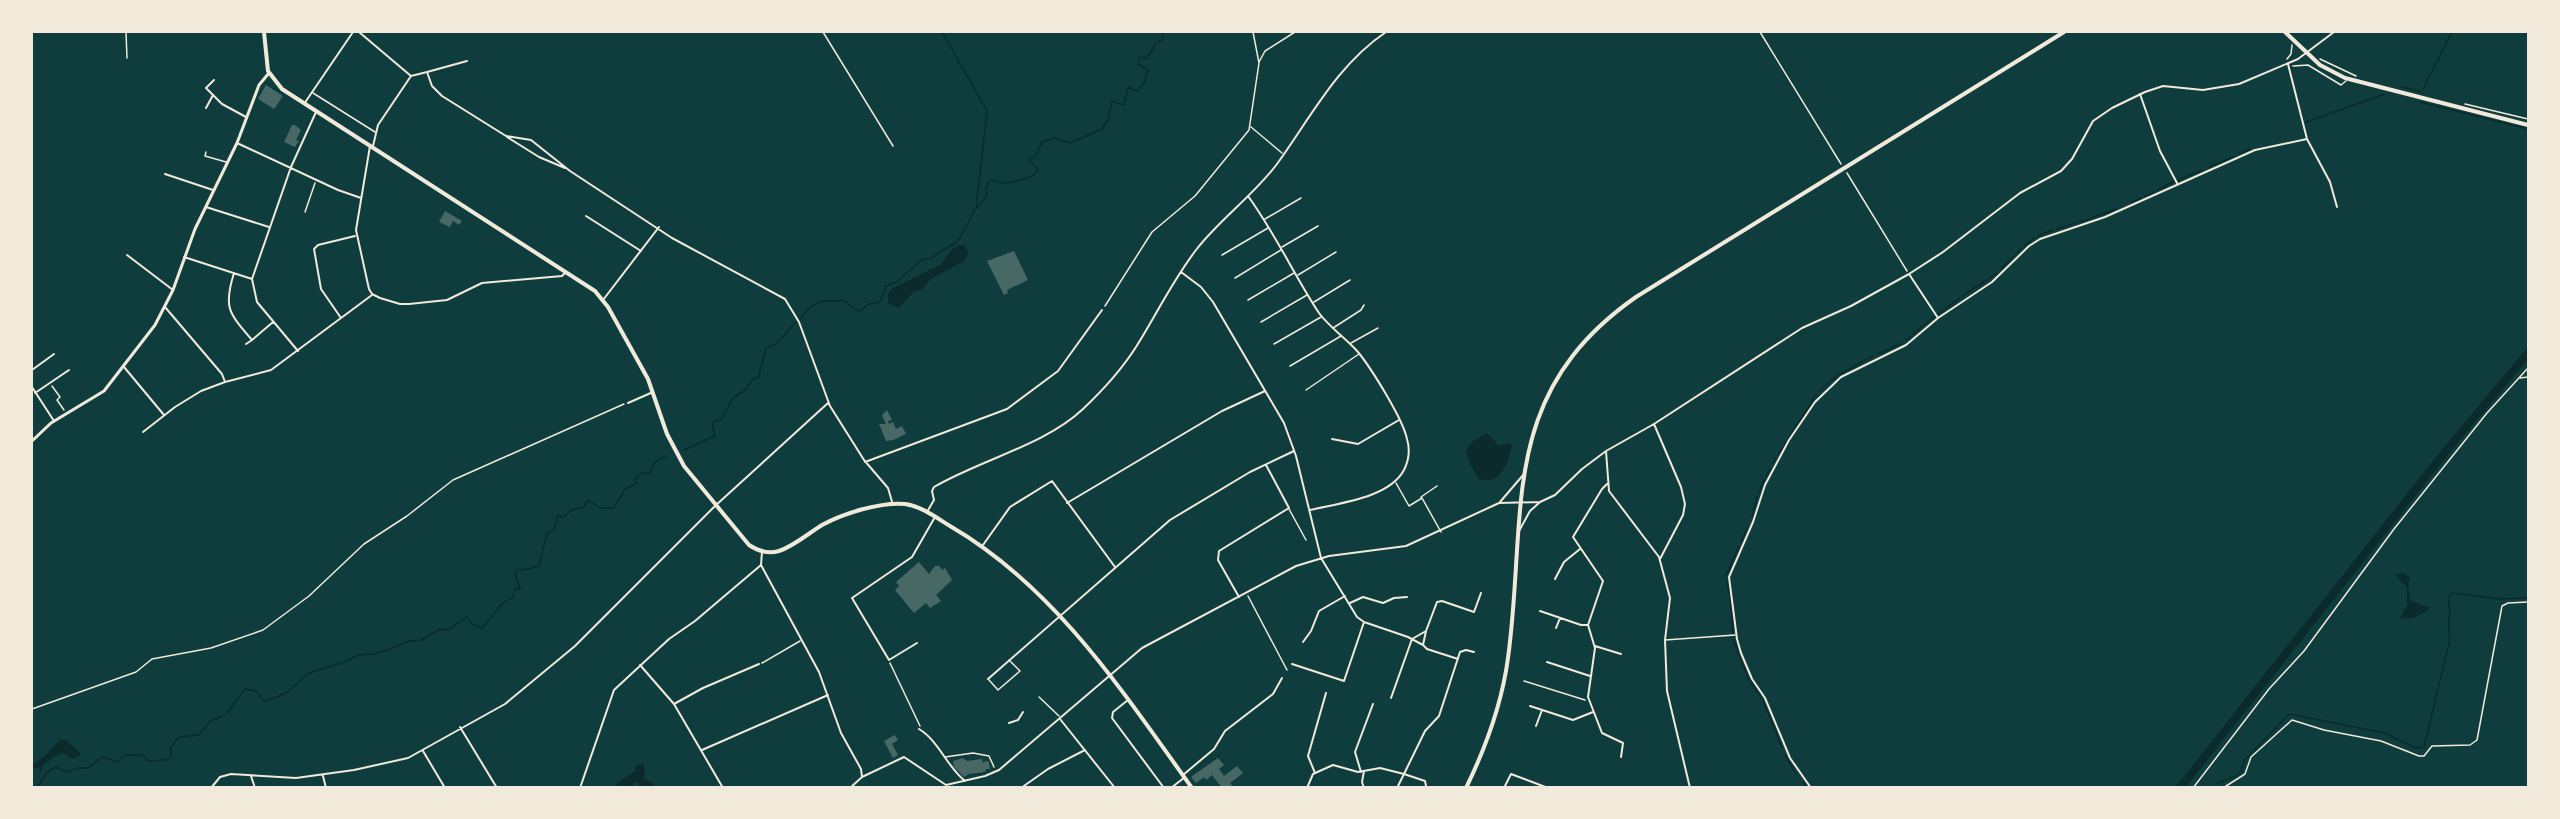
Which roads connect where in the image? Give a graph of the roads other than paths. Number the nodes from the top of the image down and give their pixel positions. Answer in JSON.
{"nodes":[{"id":1,"x":264,"y":32,"type":"edge"},
{"id":2,"x":354,"y":32,"type":"edge"},
{"id":3,"x":359,"y":32,"type":"edge"},
{"id":4,"x":1386,"y":32,"type":"edge"},
{"id":5,"x":2064,"y":32,"type":"edge"},
{"id":6,"x":2285,"y":32,"type":"edge"},
{"id":7,"x":2334,"y":32,"type":"edge"},
{"id":8,"x":2309,"y":53,"type":"junction"},
{"id":9,"x":467,"y":61,"type":"dead end"},
{"id":10,"x":2288,"y":64,"type":"junction"},
{"id":11,"x":427,"y":72,"type":"junction"},
{"id":12,"x":269,"y":73,"type":"junction"},
{"id":13,"x":411,"y":76,"type":"junction"},
{"id":14,"x":214,"y":80,"type":"dead end"},
{"id":15,"x":312,"y":93,"type":"junction"},
{"id":16,"x":2139,"y":94,"type":"junction"},
{"id":17,"x":213,"y":95,"type":"junction"},
{"id":18,"x":304,"y":104,"type":"junction"},
{"id":19,"x":206,"y":108,"type":"dead end"},
{"id":20,"x":316,"y":112,"type":"junction"},
{"id":21,"x":246,"y":117,"type":"junction"},
{"id":22,"x":2529,"y":125,"type":"edge"},
{"id":23,"x":376,"y":133,"type":"junction"},
{"id":24,"x":506,"y":136,"type":"junction"},
{"id":25,"x":528,"y":139,"type":"junction"},
{"id":26,"x":2307,"y":139,"type":"junction"},
{"id":27,"x":237,"y":143,"type":"junction"},
{"id":28,"x":371,"y":146,"type":"junction"},
{"id":29,"x":523,"y":147,"type":"junction"},
{"id":30,"x":544,"y":149,"type":"junction"},
{"id":31,"x":206,"y":152,"type":"dead end"},
{"id":32,"x":539,"y":157,"type":"junction"},
{"id":33,"x":227,"y":163,"type":"junction"},
{"id":34,"x":291,"y":167,"type":"junction"},
{"id":35,"x":570,"y":171,"type":"junction"},
{"id":36,"x":165,"y":174,"type":"dead end"},
{"id":37,"x":2177,"y":183,"type":"junction"},
{"id":38,"x":213,"y":190,"type":"junction"},
{"id":39,"x":1248,"y":196,"type":"junction"},
{"id":40,"x":361,"y":198,"type":"junction"},
{"id":41,"x":1302,"y":198,"type":"dead end"},
{"id":42,"x":205,"y":207,"type":"junction"},
{"id":43,"x":2337,"y":207,"type":"dead end"},
{"id":44,"x":586,"y":216,"type":"dead end"},
{"id":45,"x":1264,"y":220,"type":"junction"},
{"id":46,"x":1318,"y":226,"type":"dead end"},
{"id":47,"x":269,"y":227,"type":"junction"},
{"id":48,"x":659,"y":227,"type":"junction"},
{"id":49,"x":1269,"y":227,"type":"junction"},
{"id":50,"x":356,"y":236,"type":"junction"},
{"id":51,"x":1281,"y":248,"type":"junction"},
{"id":52,"x":641,"y":251,"type":"junction"},
{"id":53,"x":1336,"y":252,"type":"dead end"},
{"id":54,"x":127,"y":255,"type":"dead end"},
{"id":55,"x":1221,"y":255,"type":"dead end"},
{"id":56,"x":184,"y":257,"type":"junction"},
{"id":57,"x":567,"y":272,"type":"junction"},
{"id":58,"x":1181,"y":272,"type":"junction"},
{"id":59,"x":234,"y":273,"type":"junction"},
{"id":60,"x":1296,"y":274,"type":"junction"},
{"id":61,"x":1909,"y":274,"type":"junction"},
{"id":62,"x":1235,"y":278,"type":"dead end"},
{"id":63,"x":252,"y":279,"type":"junction"},
{"id":64,"x":1350,"y":280,"type":"dead end"},
{"id":65,"x":172,"y":290,"type":"junction"},
{"id":66,"x":372,"y":294,"type":"junction"},
{"id":67,"x":1308,"y":295,"type":"junction"},
{"id":68,"x":603,"y":300,"type":"junction"},
{"id":69,"x":1248,"y":300,"type":"dead end"},
{"id":70,"x":1313,"y":302,"type":"junction"},
{"id":71,"x":1364,"y":305,"type":"dead end"},
{"id":72,"x":165,"y":307,"type":"junction"},
{"id":73,"x":1102,"y":310,"type":"road end"},
{"id":74,"x":1322,"y":317,"type":"junction"},
{"id":75,"x":340,"y":318,"type":"junction"},
{"id":76,"x":1938,"y":318,"type":"junction"},
{"id":77,"x":273,"y":322,"type":"junction"},
{"id":78,"x":1261,"y":322,"type":"dead end"},
{"id":79,"x":1332,"y":328,"type":"junction"},
{"id":80,"x":1378,"y":328,"type":"dead end"},
{"id":81,"x":1341,"y":336,"type":"junction"},
{"id":82,"x":252,"y":340,"type":"junction"},
{"id":83,"x":246,"y":344,"type":"dead end"},
{"id":84,"x":1274,"y":344,"type":"dead end"},
{"id":85,"x":1350,"y":344,"type":"junction"},
{"id":86,"x":298,"y":351,"type":"junction"},
{"id":87,"x":54,"y":354,"type":"dead end"},
{"id":88,"x":1359,"y":354,"type":"junction"},
{"id":89,"x":1290,"y":366,"type":"dead end"},
{"id":90,"x":124,"y":367,"type":"junction"},
{"id":91,"x":32,"y":370,"type":"edge"},
{"id":92,"x":69,"y":370,"type":"dead end"},
{"id":93,"x":225,"y":382,"type":"junction"},
{"id":94,"x":32,"y":387,"type":"edge"},
{"id":95,"x":1306,"y":390,"type":"dead end"},
{"id":96,"x":1266,"y":391,"type":"junction"},
{"id":97,"x":654,"y":392,"type":"junction"},
{"id":98,"x":35,"y":393,"type":"junction"},
{"id":99,"x":628,"y":403,"type":"road end"},
{"id":100,"x":828,"y":403,"type":"junction"},
{"id":101,"x":164,"y":415,"type":"junction"},
{"id":102,"x":1399,"y":420,"type":"junction"},
{"id":103,"x":54,"y":421,"type":"junction"},
{"id":104,"x":1654,"y":424,"type":"junction"},
{"id":105,"x":143,"y":432,"type":"dead end"},
{"id":106,"x":1332,"y":439,"type":"dead end"},
{"id":107,"x":32,"y":441,"type":"edge"},
{"id":108,"x":1294,"y":451,"type":"junction"},
{"id":109,"x":1606,"y":451,"type":"junction"},
{"id":110,"x":865,"y":462,"type":"junction"},
{"id":111,"x":1266,"y":464,"type":"junction"},
{"id":112,"x":1524,"y":474,"type":"junction"},
{"id":113,"x":1395,"y":482,"type":"junction"},
{"id":114,"x":1607,"y":484,"type":"junction"},
{"id":115,"x":1437,"y":486,"type":"dead end"},
{"id":116,"x":1422,"y":498,"type":"junction"},
{"id":117,"x":1540,"y":502,"type":"junction"},
{"id":118,"x":1067,"y":503,"type":"junction"},
{"id":119,"x":1499,"y":503,"type":"junction"},
{"id":120,"x":1521,"y":503,"type":"junction"},
{"id":121,"x":893,"y":505,"type":"junction"},
{"id":122,"x":716,"y":506,"type":"junction"},
{"id":123,"x":1289,"y":508,"type":"junction"},
{"id":124,"x":1310,"y":510,"type":"junction"},
{"id":125,"x":927,"y":512,"type":"junction"},
{"id":126,"x":935,"y":517,"type":"junction"},
{"id":127,"x":1441,"y":532,"type":"junction"},
{"id":128,"x":1518,"y":533,"type":"junction"},
{"id":129,"x":1306,"y":540,"type":"dead end"},
{"id":130,"x":982,"y":545,"type":"junction"},
{"id":131,"x":1580,"y":549,"type":"junction"},
{"id":132,"x":762,"y":551,"type":"junction"},
{"id":133,"x":1321,"y":558,"type":"junction"},
{"id":134,"x":1660,"y":559,"type":"junction"},
{"id":135,"x":761,"y":566,"type":"junction"},
{"id":136,"x":1115,"y":567,"type":"junction"},
{"id":137,"x":1555,"y":579,"type":"dead end"},
{"id":138,"x":1481,"y":593,"type":"dead end"},
{"id":139,"x":1346,"y":596,"type":"junction"},
{"id":140,"x":1239,"y":597,"type":"junction"},
{"id":141,"x":1407,"y":597,"type":"dead end"},
{"id":142,"x":1350,"y":603,"type":"junction"},
{"id":143,"x":1540,"y":611,"type":"dead end"},
{"id":144,"x":1059,"y":615,"type":"junction"},
{"id":145,"x":1560,"y":618,"type":"junction"},
{"id":146,"x":1365,"y":622,"type":"junction"},
{"id":147,"x":1588,"y":625,"type":"junction"},
{"id":148,"x":1556,"y":628,"type":"dead end"},
{"id":149,"x":1426,"y":631,"type":"junction"},
{"id":150,"x":1736,"y":635,"type":"junction"},
{"id":151,"x":1412,"y":639,"type":"junction"},
{"id":152,"x":1665,"y":640,"type":"junction"},
{"id":153,"x":1304,"y":642,"type":"dead end"},
{"id":154,"x":917,"y":643,"type":"dead end"},
{"id":155,"x":1423,"y":645,"type":"junction"},
{"id":156,"x":1595,"y":646,"type":"junction"},
{"id":157,"x":1474,"y":652,"type":"dead end"},
{"id":158,"x":1621,"y":654,"type":"dead end"},
{"id":159,"x":1458,"y":658,"type":"junction"},
{"id":160,"x":1009,"y":660,"type":"junction"},
{"id":161,"x":1547,"y":662,"type":"dead end"},
{"id":162,"x":759,"y":664,"type":"road end"},
{"id":163,"x":1292,"y":664,"type":"dead end"},
{"id":164,"x":640,"y":665,"type":"junction"},
{"id":165,"x":1110,"y":674,"type":"junction"},
{"id":166,"x":1590,"y":676,"type":"junction"},
{"id":167,"x":1282,"y":678,"type":"dead end"},
{"id":168,"x":988,"y":679,"type":"joint"},
{"id":169,"x":1326,"y":693,"type":"dead end"},
{"id":170,"x":828,"y":695,"type":"junction"},
{"id":171,"x":1391,"y":698,"type":"dead end"},
{"id":172,"x":1128,"y":700,"type":"junction"},
{"id":173,"x":674,"y":704,"type":"junction"},
{"id":174,"x":1373,"y":704,"type":"dead end"},
{"id":175,"x":1530,"y":706,"type":"dead end"},
{"id":176,"x":1542,"y":710,"type":"junction"},
{"id":177,"x":1023,"y":712,"type":"dead end"},
{"id":178,"x":1593,"y":712,"type":"junction"},
{"id":179,"x":1060,"y":719,"type":"junction"},
{"id":180,"x":1009,"y":723,"type":"dead end"},
{"id":181,"x":1536,"y":726,"type":"dead end"},
{"id":182,"x":460,"y":727,"type":"junction"},
{"id":183,"x":920,"y":729,"type":"road end"},
{"id":184,"x":702,"y":750,"type":"junction"},
{"id":185,"x":1085,"y":750,"type":"junction"},
{"id":186,"x":423,"y":751,"type":"junction"},
{"id":187,"x":945,"y":757,"type":"junction"},
{"id":188,"x":1621,"y":757,"type":"dead end"},
{"id":189,"x":994,"y":766,"type":"dead end"},
{"id":190,"x":1363,"y":772,"type":"junction"},
{"id":191,"x":1314,"y":773,"type":"junction"},
{"id":192,"x":1404,"y":774,"type":"junction"},
{"id":193,"x":250,"y":775,"type":"junction"},
{"id":194,"x":323,"y":775,"type":"junction"},
{"id":195,"x":1184,"y":776,"type":"junction"},
{"id":196,"x":862,"y":777,"type":"junction"},
{"id":197,"x":965,"y":781,"type":"junction"},
{"id":198,"x":946,"y":786,"type":"edge"},
{"id":199,"x":1426,"y":786,"type":"dead end"},
{"id":200,"x":211,"y":788,"type":"edge"},
{"id":201,"x":255,"y":788,"type":"edge"},
{"id":202,"x":326,"y":788,"type":"edge"},
{"id":203,"x":445,"y":788,"type":"edge"},
{"id":204,"x":497,"y":788,"type":"edge"},
{"id":205,"x":580,"y":788,"type":"edge"},
{"id":206,"x":723,"y":788,"type":"edge"},
{"id":207,"x":850,"y":788,"type":"edge"},
{"id":208,"x":1011,"y":788,"type":"edge"},
{"id":209,"x":1020,"y":788,"type":"edge"},
{"id":210,"x":1115,"y":788,"type":"edge"},
{"id":211,"x":1164,"y":788,"type":"edge"},
{"id":212,"x":1171,"y":788,"type":"edge"},
{"id":213,"x":1192,"y":788,"type":"edge"},
{"id":214,"x":1306,"y":788,"type":"edge"},
{"id":215,"x":1364,"y":788,"type":"edge"},
{"id":216,"x":1397,"y":788,"type":"edge"},
{"id":217,"x":1466,"y":788,"type":"edge"},
{"id":218,"x":1504,"y":788,"type":"edge"},
{"id":219,"x":1548,"y":788,"type":"edge"},
{"id":220,"x":1690,"y":788,"type":"edge"},
{"id":221,"x":1810,"y":788,"type":"edge"}],
"edges":[{"from":1,"to":12,"type":"main road"},
{"from":2,"to":15,"type":"street"},
{"from":3,"to":13,"type":"street"},
{"from":4,"to":39,"type":"street"},
{"from":5,"to":112,"type":"main road"},
{"from":6,"to":8,"type":"main road"},
{"from":7,"to":8,"type":"street"},
{"from":8,"to":10,"type":"street"},
{"from":8,"to":22,"type":"main road"},
{"from":9,"to":11,"type":"street"},
{"from":10,"to":16,"type":"street"},
{"from":10,"to":26,"type":"street"},
{"from":11,"to":13,"type":"street"},
{"from":11,"to":24,"type":"street"},
{"from":12,"to":18,"type":"main road"},
{"from":12,"to":21,"type":"street"},
{"from":13,"to":23,"type":"street"},
{"from":14,"to":17,"type":"street"},
{"from":15,"to":18,"type":"street"},
{"from":15,"to":23,"type":"lane"},
{"from":16,"to":37,"type":"street"},
{"from":16,"to":61,"type":"street"},
{"from":17,"to":19,"type":"street"},
{"from":17,"to":21,"type":"street"},
{"from":18,"to":20,"type":"main road"},
{"from":20,"to":28,"type":"main road"},
{"from":20,"to":34,"type":"street"},
{"from":21,"to":27,"type":"street"},
{"from":23,"to":28,"type":"street"},
{"from":24,"to":25,"type":"street"},
{"from":24,"to":29,"type":"street"},
{"from":25,"to":29,"type":"street"},
{"from":25,"to":30,"type":"street"},
{"from":26,"to":37,"type":"street"},
{"from":26,"to":43,"type":"street"},
{"from":27,"to":33,"type":"street"},
{"from":27,"to":34,"type":"street"},
{"from":28,"to":40,"type":"street"},
{"from":28,"to":57,"type":"main road"},
{"from":29,"to":32,"type":"street"},
{"from":30,"to":32,"type":"street"},
{"from":30,"to":35,"type":"street"},
{"from":31,"to":33,"type":"lane"},
{"from":32,"to":35,"type":"street"},
{"from":33,"to":38,"type":"street"},
{"from":34,"to":40,"type":"street"},
{"from":34,"to":47,"type":"street"},
{"from":35,"to":48,"type":"street"},
{"from":36,"to":38,"type":"street"},
{"from":37,"to":76,"type":"street"},
{"from":38,"to":42,"type":"street"},
{"from":39,"to":45,"type":"street"},
{"from":39,"to":58,"type":"street"},
{"from":40,"to":50,"type":"street"},
{"from":41,"to":45,"type":"lane"},
{"from":42,"to":47,"type":"street"},
{"from":42,"to":56,"type":"street"},
{"from":44,"to":52,"type":"street"},
{"from":45,"to":49,"type":"street"},
{"from":46,"to":51,"type":"lane"},
{"from":47,"to":63,"type":"street"},
{"from":48,"to":52,"type":"street"},
{"from":48,"to":100,"type":"street"},
{"from":49,"to":51,"type":"street"},
{"from":49,"to":55,"type":"lane"},
{"from":50,"to":66,"type":"street"},
{"from":50,"to":75,"type":"street"},
{"from":51,"to":60,"type":"street"},
{"from":51,"to":62,"type":"lane"},
{"from":52,"to":68,"type":"street"},
{"from":53,"to":60,"type":"lane"},
{"from":54,"to":65,"type":"street"},
{"from":56,"to":59,"type":"street"},
{"from":56,"to":65,"type":"street"},
{"from":57,"to":66,"type":"street"},
{"from":57,"to":68,"type":"main road"},
{"from":58,"to":96,"type":"street"},
{"from":58,"to":125,"type":"street"},
{"from":59,"to":63,"type":"street"},
{"from":59,"to":82,"type":"street"},
{"from":60,"to":67,"type":"street"},
{"from":60,"to":69,"type":"lane"},
{"from":61,"to":76,"type":"street"},
{"from":61,"to":104,"type":"street"},
{"from":63,"to":77,"type":"street"},
{"from":64,"to":70,"type":"lane"},
{"from":65,"to":72,"type":"street"},
{"from":66,"to":75,"type":"street"},
{"from":67,"to":70,"type":"street"},
{"from":67,"to":78,"type":"lane"},
{"from":68,"to":97,"type":"main road"},
{"from":70,"to":74,"type":"street"},
{"from":71,"to":79,"type":"lane"},
{"from":72,"to":90,"type":"street"},
{"from":72,"to":93,"type":"street"},
{"from":73,"to":110,"type":"street"},
{"from":74,"to":79,"type":"street"},
{"from":74,"to":84,"type":"lane"},
{"from":75,"to":86,"type":"street"},
{"from":76,"to":150,"type":"street"},
{"from":77,"to":82,"type":"street"},
{"from":77,"to":86,"type":"street"},
{"from":79,"to":81,"type":"street"},
{"from":80,"to":85,"type":"lane"},
{"from":81,"to":85,"type":"street"},
{"from":81,"to":89,"type":"lane"},
{"from":82,"to":83,"type":"street"},
{"from":85,"to":88,"type":"street"},
{"from":86,"to":93,"type":"street"},
{"from":87,"to":91,"type":"street"},
{"from":88,"to":95,"type":"lane"},
{"from":88,"to":102,"type":"street"},
{"from":90,"to":101,"type":"street"},
{"from":90,"to":103,"type":"street"},
{"from":92,"to":98,"type":"street"},
{"from":93,"to":101,"type":"street"},
{"from":94,"to":98,"type":"street"},
{"from":96,"to":108,"type":"street"},
{"from":96,"to":118,"type":"street"},
{"from":97,"to":99,"type":"street"},
{"from":97,"to":122,"type":"main road"},
{"from":98,"to":103,"type":"street"},
{"from":100,"to":110,"type":"street"},
{"from":100,"to":122,"type":"street"},
{"from":101,"to":105,"type":"street"},
{"from":102,"to":106,"type":"street"},
{"from":102,"to":113,"type":"street"},
{"from":103,"to":107,"type":"street"},
{"from":104,"to":109,"type":"street"},
{"from":104,"to":134,"type":"street"},
{"from":108,"to":111,"type":"street"},
{"from":108,"to":124,"type":"street"},
{"from":109,"to":114,"type":"street"},
{"from":109,"to":117,"type":"street"},
{"from":110,"to":121,"type":"street"},
{"from":111,"to":123,"type":"street"},
{"from":111,"to":136,"type":"street"},
{"from":112,"to":119,"type":"street"},
{"from":112,"to":120,"type":"main road"},
{"from":113,"to":116,"type":"lane"},
{"from":113,"to":124,"type":"street"},
{"from":114,"to":131,"type":"street"},
{"from":114,"to":134,"type":"street"},
{"from":115,"to":116,"type":"lane"},
{"from":116,"to":127,"type":"lane"},
{"from":117,"to":120,"type":"street"},
{"from":117,"to":128,"type":"street"},
{"from":118,"to":130,"type":"street"},
{"from":118,"to":136,"type":"street"},
{"from":119,"to":120,"type":"street"},
{"from":119,"to":127,"type":"street"},
{"from":120,"to":128,"type":"main road"},
{"from":121,"to":125,"type":"main road"},
{"from":121,"to":132,"type":"main road"},
{"from":122,"to":132,"type":"main road"},
{"from":122,"to":182,"type":"street"},
{"from":123,"to":129,"type":"lane"},
{"from":123,"to":140,"type":"street"},
{"from":124,"to":133,"type":"street"},
{"from":125,"to":126,"type":"main road"},
{"from":126,"to":130,"type":"main road"},
{"from":126,"to":154,"type":"street"},
{"from":127,"to":133,"type":"street"},
{"from":128,"to":217,"type":"main road"},
{"from":130,"to":144,"type":"main road"},
{"from":131,"to":137,"type":"street"},
{"from":131,"to":147,"type":"street"},
{"from":132,"to":135,"type":"street"},
{"from":133,"to":139,"type":"street"},
{"from":133,"to":140,"type":"street"},
{"from":134,"to":152,"type":"street"},
{"from":135,"to":164,"type":"street"},
{"from":135,"to":170,"type":"street"},
{"from":136,"to":144,"type":"street"},
{"from":138,"to":149,"type":"street"},
{"from":139,"to":142,"type":"street"},
{"from":139,"to":153,"type":"street"},
{"from":140,"to":165,"type":"street"},
{"from":141,"to":142,"type":"street"},
{"from":142,"to":146,"type":"street"},
{"from":143,"to":145,"type":"street"},
{"from":144,"to":160,"type":"street"},
{"from":144,"to":165,"type":"main road"},
{"from":145,"to":147,"type":"street"},
{"from":145,"to":148,"type":"street"},
{"from":146,"to":151,"type":"street"},
{"from":146,"to":163,"type":"street"},
{"from":147,"to":156,"type":"street"},
{"from":149,"to":151,"type":"street"},
{"from":149,"to":155,"type":"street"},
{"from":150,"to":152,"type":"lane"},
{"from":150,"to":221,"type":"street"},
{"from":151,"to":155,"type":"street"},
{"from":151,"to":171,"type":"street"},
{"from":152,"to":220,"type":"street"},
{"from":155,"to":159,"type":"street"},
{"from":156,"to":158,"type":"street"},
{"from":156,"to":166,"type":"street"},
{"from":157,"to":159,"type":"street"},
{"from":159,"to":192,"type":"street"},
{"from":160,"to":168,"type":"street"},
{"from":160,"to":168,"type":"lane"},
{"from":161,"to":166,"type":"street"},
{"from":162,"to":173,"type":"street"},
{"from":164,"to":173,"type":"street"},
{"from":164,"to":205,"type":"street"},
{"from":165,"to":172,"type":"main road"},
{"from":165,"to":179,"type":"street"},
{"from":166,"to":178,"type":"street"},
{"from":167,"to":195,"type":"street"},
{"from":169,"to":191,"type":"street"},
{"from":170,"to":184,"type":"street"},
{"from":170,"to":196,"type":"street"},
{"from":172,"to":195,"type":"main road"},
{"from":172,"to":211,"type":"street"},
{"from":173,"to":184,"type":"street"},
{"from":174,"to":190,"type":"street"},
{"from":175,"to":176,"type":"street"},
{"from":176,"to":178,"type":"street"},
{"from":176,"to":181,"type":"street"},
{"from":177,"to":180,"type":"street"},
{"from":178,"to":188,"type":"street"},
{"from":179,"to":185,"type":"street"},
{"from":179,"to":197,"type":"street"},
{"from":182,"to":186,"type":"street"},
{"from":182,"to":204,"type":"street"},
{"from":183,"to":187,"type":"street"},
{"from":184,"to":206,"type":"street"},
{"from":185,"to":209,"type":"street"},
{"from":185,"to":210,"type":"street"},
{"from":186,"to":194,"type":"street"},
{"from":186,"to":203,"type":"street"},
{"from":187,"to":189,"type":"lane"},
{"from":187,"to":197,"type":"street"},
{"from":190,"to":191,"type":"street"},
{"from":190,"to":192,"type":"street"},
{"from":190,"to":215,"type":"street"},
{"from":191,"to":214,"type":"street"},
{"from":192,"to":199,"type":"street"},
{"from":192,"to":216,"type":"street"},
{"from":193,"to":194,"type":"street"},
{"from":193,"to":200,"type":"street"},
{"from":193,"to":201,"type":"street"},
{"from":194,"to":202,"type":"street"},
{"from":195,"to":212,"type":"street"},
{"from":195,"to":213,"type":"main road"},
{"from":196,"to":198,"type":"street"},
{"from":196,"to":207,"type":"street"},
{"from":197,"to":198,"type":"street"},
{"from":208,"to":209,"type":"street"},
{"from":218,"to":219,"type":"street"}]}
